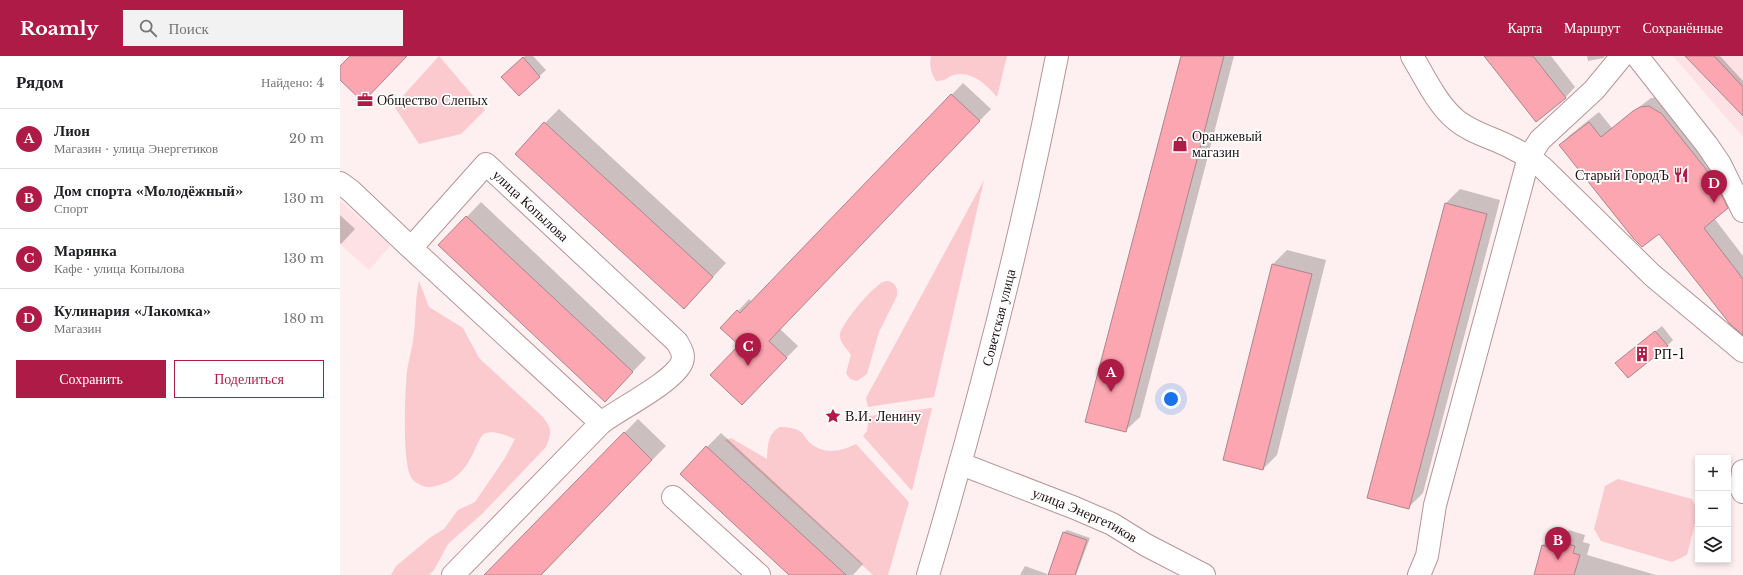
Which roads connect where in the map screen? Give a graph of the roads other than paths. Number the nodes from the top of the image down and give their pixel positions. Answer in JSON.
{"nodes":[{"id":1,"x":1057,"y":56,"type":"edge"},
{"id":2,"x":1412,"y":56,"type":"edge"},
{"id":3,"x":1622,"y":56,"type":"edge"},
{"id":4,"x":1637,"y":56,"type":"edge"},
{"id":5,"x":1529,"y":157,"type":"junction"},
{"id":6,"x":340,"y":183,"type":"edge"},
{"id":7,"x":1743,"y":212,"type":"edge"},
{"id":8,"x":411,"y":248,"type":"junction"},
{"id":9,"x":1743,"y":351,"type":"edge"},
{"id":10,"x":601,"y":423,"type":"junction"},
{"id":11,"x":962,"y":464,"type":"junction"},
{"id":12,"x":1743,"y":471,"type":"edge"},
{"id":13,"x":1743,"y":492,"type":"edge"},
{"id":14,"x":673,"y":497,"type":"dead end"},
{"id":15,"x":453,"y":575,"type":"edge"},
{"id":16,"x":759,"y":575,"type":"edge"},
{"id":17,"x":928,"y":575,"type":"edge"},
{"id":18,"x":1204,"y":575,"type":"edge"},
{"id":19,"x":1419,"y":575,"type":"edge"}],
"edges":[{"from":1,"to":11,"type":"street","name":"Советская улица"},
{"from":2,"to":5,"type":"street"},
{"from":3,"to":5,"type":"street"},
{"from":4,"to":7,"type":"street"},
{"from":5,"to":9,"type":"street"},
{"from":5,"to":19,"type":"street"},
{"from":6,"to":8,"type":"street"},
{"from":8,"to":10,"type":"street"},
{"from":8,"to":10,"type":"street","name":"улица Копылова"},
{"from":10,"to":15,"type":"street"},
{"from":11,"to":17,"type":"street","name":"Советская улица"},
{"from":11,"to":18,"type":"street","name":"улица Энергетиков"},
{"from":12,"to":13,"type":"street"},
{"from":14,"to":16,"type":"street"}]}
